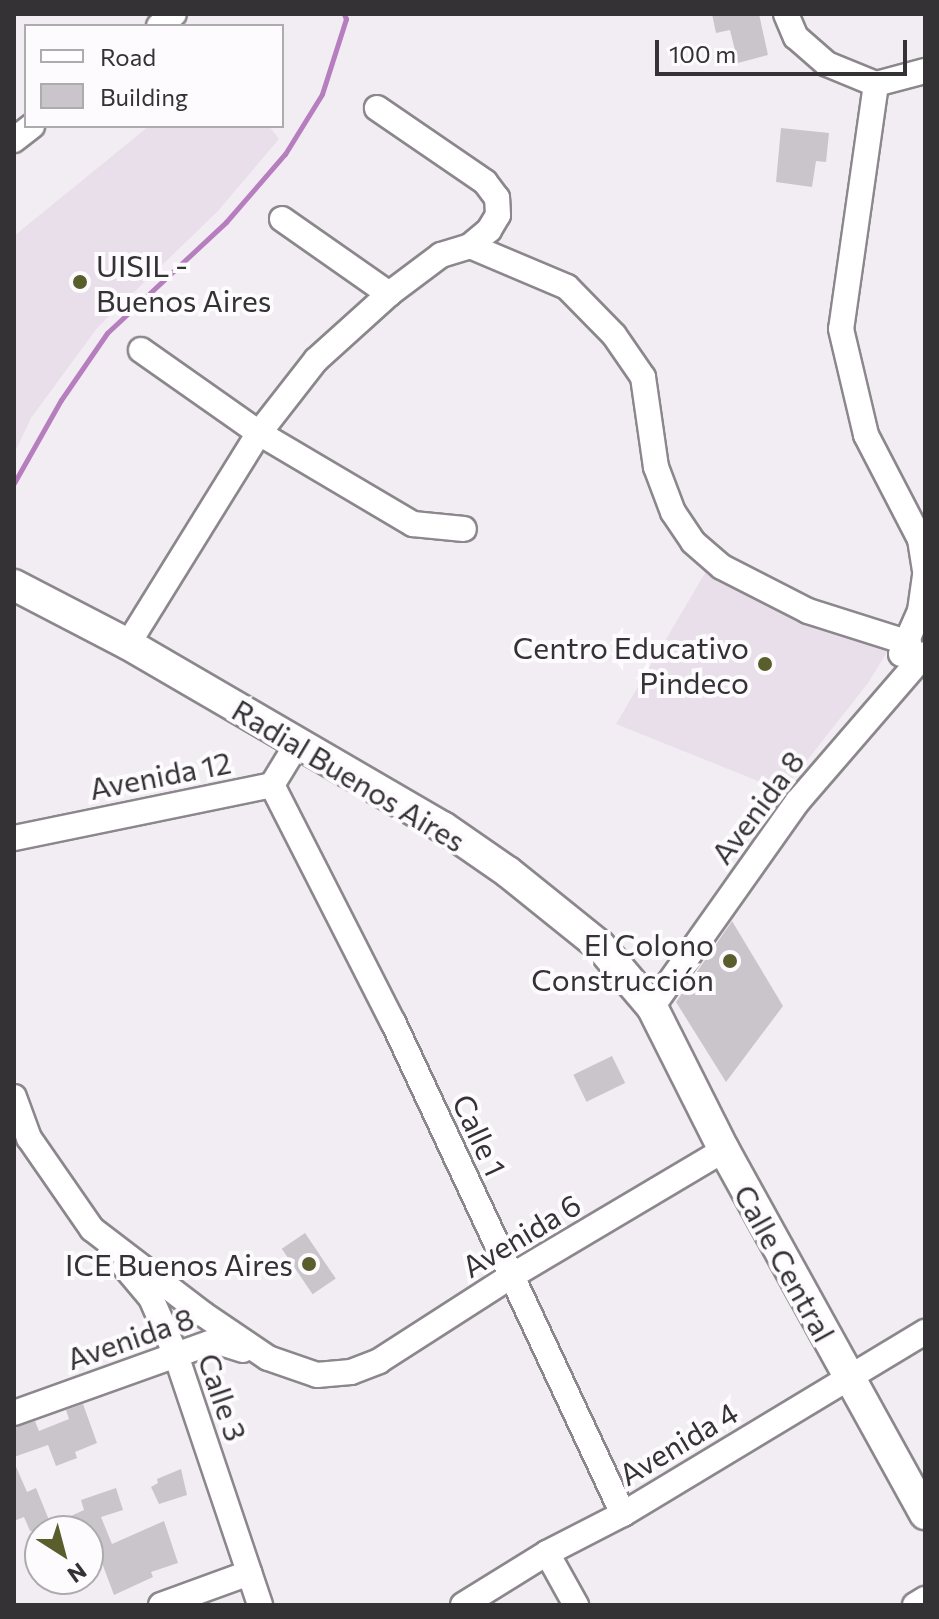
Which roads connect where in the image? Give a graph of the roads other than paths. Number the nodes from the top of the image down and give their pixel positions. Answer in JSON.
{"nodes":[{"id":1,"x":786,"y":14,"type":"edge"},
{"id":2,"x":925,"y":71,"type":"edge"},
{"id":3,"x":876,"y":84,"type":"junction"},
{"id":4,"x":377,"y":108,"type":"dead end"},
{"id":5,"x":282,"y":219,"type":"dead end"},
{"id":6,"x":470,"y":246,"type":"junction"},
{"id":7,"x":389,"y":294,"type":"junction"},
{"id":8,"x":141,"y":350,"type":"dead end"},
{"id":9,"x":259,"y":433,"type":"junction"},
{"id":10,"x":464,"y":529,"type":"dead end"},
{"id":11,"x":925,"y":573,"type":"edge"},
{"id":12,"x":14,"y":585,"type":"edge"},
{"id":13,"x":128,"y":644,"type":"junction"},
{"id":14,"x":917,"y":648,"type":"edge"},
{"id":15,"x":297,"y":744,"type":"junction"},
{"id":16,"x":272,"y":785,"type":"junction"},
{"id":17,"x":14,"y":838,"type":"edge"},
{"id":18,"x":652,"y":1007,"type":"junction"},
{"id":19,"x":14,"y":1097,"type":"edge"},
{"id":20,"x":724,"y":1150,"type":"junction"},
{"id":21,"x":92,"y":1229,"type":"junction"},
{"id":22,"x":510,"y":1277,"type":"junction"},
{"id":23,"x":925,"y":1332,"type":"edge"},
{"id":24,"x":176,"y":1355,"type":"junction"},
{"id":25,"x":268,"y":1358,"type":"junction"},
{"id":26,"x":351,"y":1372,"type":"joint"},
{"id":27,"x":848,"y":1378,"type":"junction"},
{"id":28,"x":14,"y":1413,"type":"edge"},
{"id":29,"x":623,"y":1514,"type":"junction"},
{"id":30,"x":925,"y":1514,"type":"edge"},
{"id":31,"x":547,"y":1553,"type":"junction"},
{"id":32,"x":249,"y":1573,"type":"junction"},
{"id":33,"x":925,"y":1599,"type":"edge"},
{"id":34,"x":161,"y":1605,"type":"edge"},
{"id":35,"x":260,"y":1605,"type":"edge"},
{"id":36,"x":463,"y":1605,"type":"edge"},
{"id":37,"x":576,"y":1605,"type":"edge"},
{"id":38,"x":915,"y":1605,"type":"edge"}],
"edges":[{"from":1,"to":3,"type":"street"},
{"from":2,"to":3,"type":"street"},
{"from":3,"to":11,"type":"street"},
{"from":4,"to":6,"type":"street"},
{"from":5,"to":7,"type":"street"},
{"from":6,"to":7,"type":"street"},
{"from":6,"to":14,"type":"street"},
{"from":7,"to":9,"type":"street"},
{"from":8,"to":9,"type":"street"},
{"from":9,"to":10,"type":"street"},
{"from":9,"to":13,"type":"street"},
{"from":11,"to":14,"type":"street"},
{"from":12,"to":13,"type":"main road","name":"Radial Buenos Aires"},
{"from":13,"to":15,"type":"main road","name":"Radial Buenos Aires"},
{"from":14,"to":18,"type":"street","name":"Avenida 8"},
{"from":15,"to":16,"type":"street","name":"Avenida 12"},
{"from":15,"to":18,"type":"main road","name":"Radial Buenos Aires"},
{"from":16,"to":17,"type":"street","name":"Avenida 12"},
{"from":16,"to":22,"type":"street","name":"Calle 1"},
{"from":18,"to":20,"type":"main road","name":"Calle Central"},
{"from":19,"to":21,"type":"street","name":"Calle 3"},
{"from":20,"to":22,"type":"street","name":"Avenida 6"},
{"from":20,"to":27,"type":"main road","name":"Calle Central"},
{"from":21,"to":24,"type":"street","name":"Calle 3"},
{"from":21,"to":25,"type":"street","name":"Calle 3"},
{"from":22,"to":26,"type":"street","name":"Avenida 6"},
{"from":22,"to":29,"type":"street","name":"Calle 1"},
{"from":23,"to":27,"type":"street","name":"Avenida 4"},
{"from":24,"to":25,"type":"street","name":"Avenida 8"},
{"from":24,"to":28,"type":"street","name":"Avenida 8"},
{"from":24,"to":32,"type":"street","name":"Calle 3"},
{"from":25,"to":26,"type":"street","name":"Calle 3"},
{"from":27,"to":29,"type":"street","name":"Avenida 4"},
{"from":27,"to":30,"type":"main road","name":"Calle Central"},
{"from":29,"to":31,"type":"street","name":"Avenida 4"},
{"from":31,"to":36,"type":"street","name":"Avenida 4"},
{"from":31,"to":37,"type":"street"},
{"from":32,"to":34,"type":"street"},
{"from":32,"to":35,"type":"street","name":"Calle 3"},
{"from":33,"to":38,"type":"street"}]}
